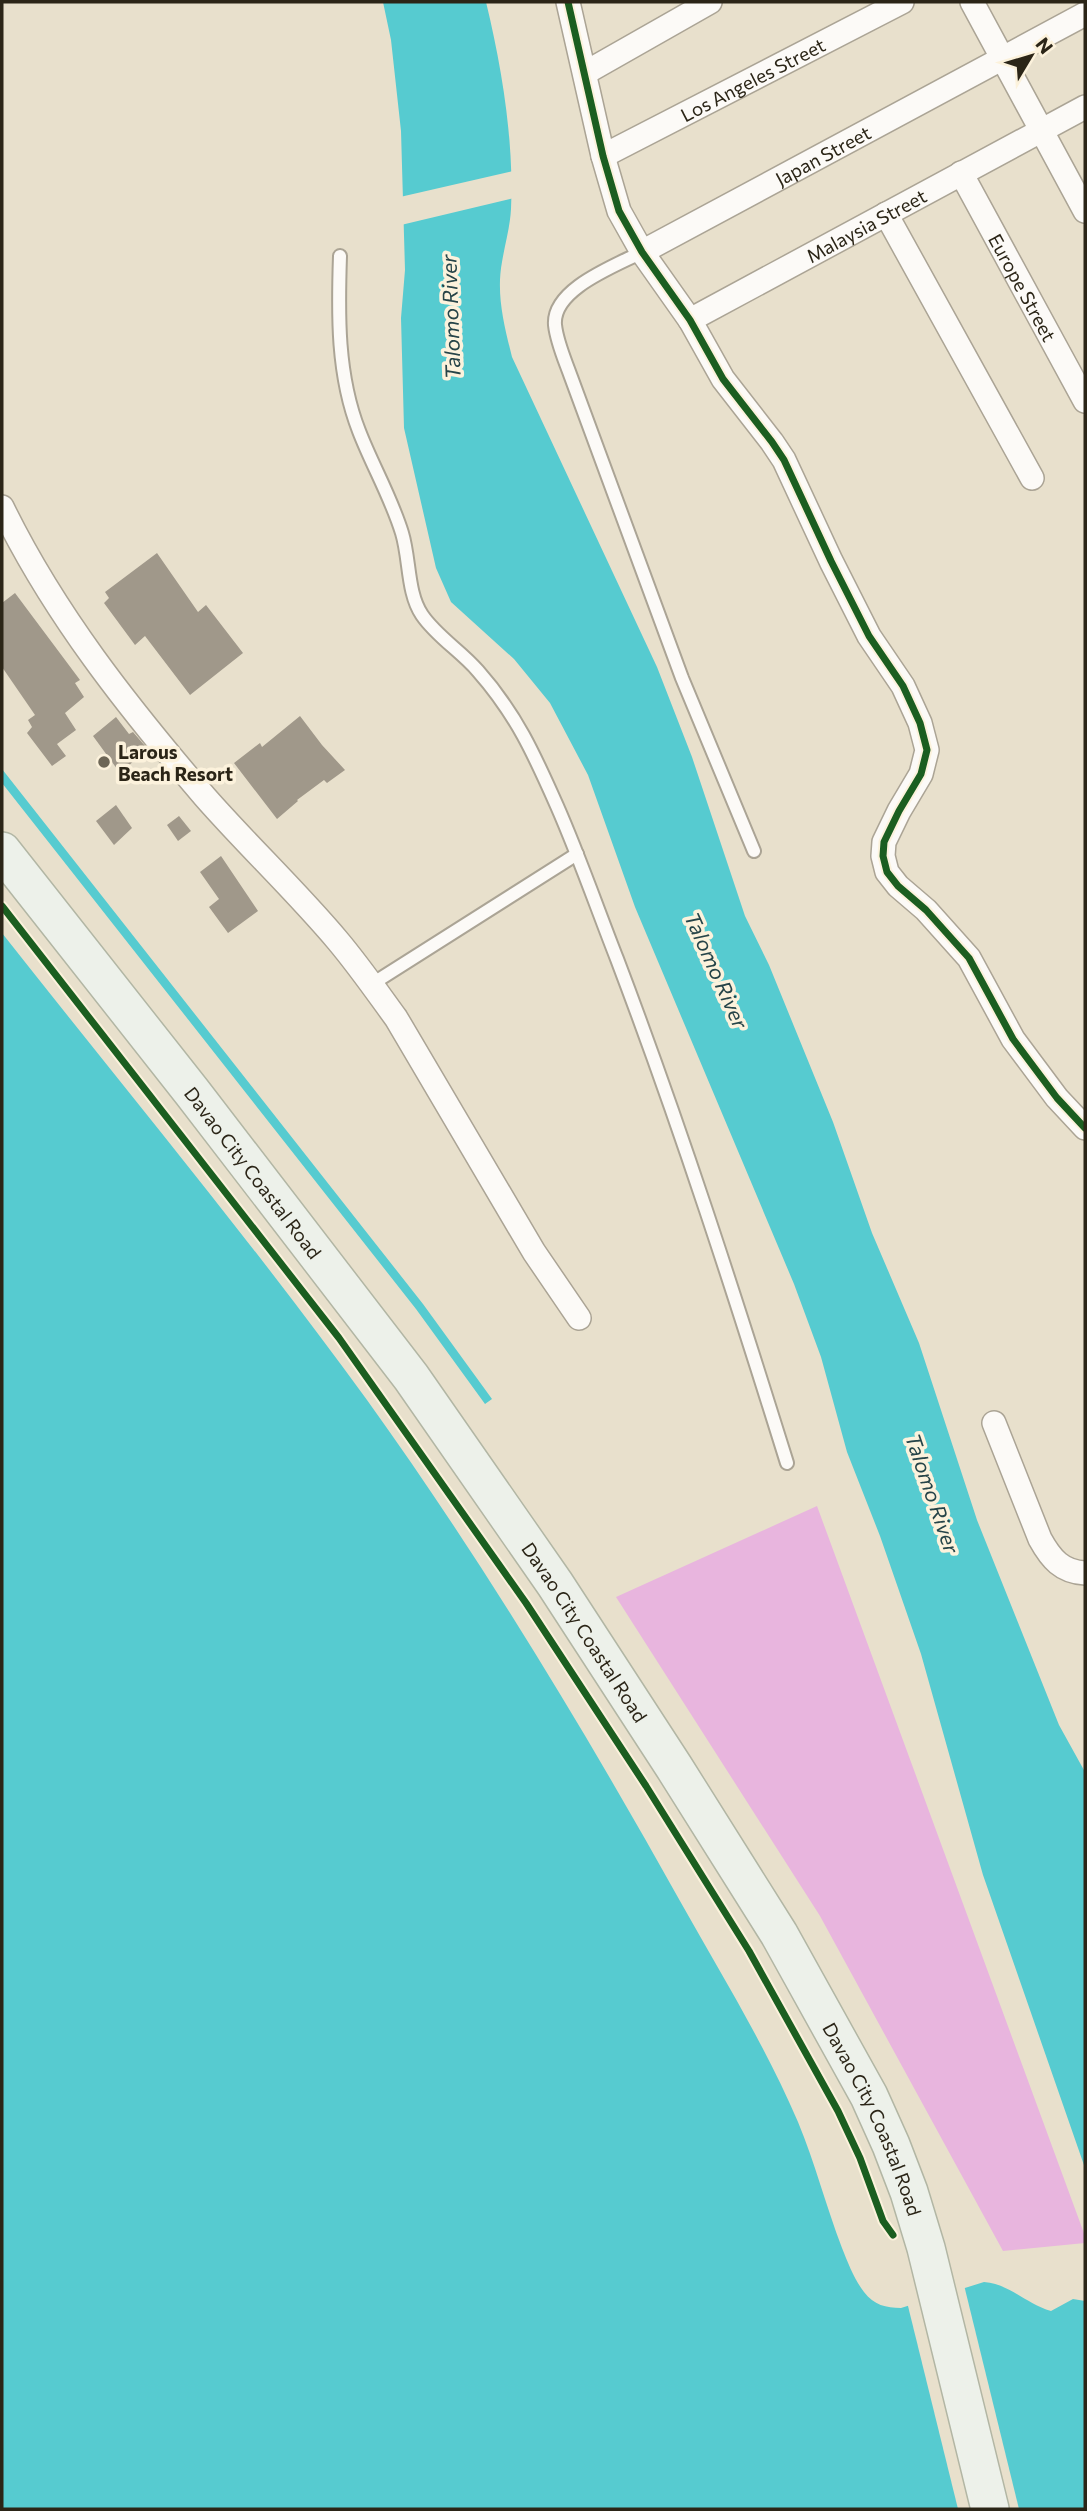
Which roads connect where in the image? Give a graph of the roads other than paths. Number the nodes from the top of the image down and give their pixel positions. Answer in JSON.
{"nodes":[{"id":1,"x":568,"y":2,"type":"edge"},
{"id":2,"x":710,"y":2,"type":"edge"},
{"id":3,"x":902,"y":2,"type":"edge"},
{"id":4,"x":972,"y":2,"type":"edge"},
{"id":5,"x":1085,"y":14,"type":"edge"},
{"id":6,"x":1003,"y":58,"type":"junction"},
{"id":7,"x":585,"y":73,"type":"junction"},
{"id":8,"x":1085,"y":107,"type":"edge"},
{"id":9,"x":1041,"y":130,"type":"junction"},
{"id":10,"x":603,"y":156,"type":"junction"},
{"id":11,"x":961,"y":173,"type":"junction"},
{"id":12,"x":1083,"y":202,"type":"edge"},
{"id":13,"x":886,"y":214,"type":"junction"},
{"id":14,"x":642,"y":252,"type":"junction"},
{"id":15,"x":341,"y":256,"type":"dead end"},
{"id":16,"x":690,"y":320,"type":"junction"},
{"id":17,"x":1085,"y":401,"type":"edge"},
{"id":18,"x":1031,"y":478,"type":"dead end"},
{"id":19,"x":2,"y":507,"type":"edge"},
{"id":20,"x":754,"y":850,"type":"dead end"},
{"id":21,"x":2,"y":851,"type":"edge"},
{"id":22,"x":577,"y":854,"type":"junction"},
{"id":23,"x":372,"y":984,"type":"junction"},
{"id":24,"x":1085,"y":1128,"type":"edge"},
{"id":25,"x":579,"y":1318,"type":"dead end"},
{"id":26,"x":994,"y":1423,"type":"dead end"},
{"id":27,"x":787,"y":1462,"type":"dead end"},
{"id":28,"x":1085,"y":1573,"type":"edge"},
{"id":29,"x":990,"y":2509,"type":"edge"}],
"edges":[{"from":1,"to":7,"type":"street"},
{"from":2,"to":7,"type":"street"},
{"from":3,"to":10,"type":"street","name":"Los Angeles Street"},
{"from":4,"to":6,"type":"street"},
{"from":5,"to":6,"type":"street","name":"Japan Street"},
{"from":6,"to":9,"type":"street"},
{"from":6,"to":14,"type":"street","name":"Japan Street"},
{"from":7,"to":10,"type":"street"},
{"from":8,"to":9,"type":"street","name":"Malaysia Street"},
{"from":9,"to":11,"type":"street","name":"Malaysia Street"},
{"from":9,"to":12,"type":"street"},
{"from":10,"to":14,"type":"street"},
{"from":11,"to":13,"type":"street","name":"Malaysia Street"},
{"from":11,"to":17,"type":"street","name":"Europe Street"},
{"from":13,"to":16,"type":"street","name":"Malaysia Street"},
{"from":13,"to":18,"type":"street"},
{"from":14,"to":16,"type":"street"},
{"from":14,"to":20,"type":"lane"},
{"from":15,"to":22,"type":"lane"},
{"from":16,"to":24,"type":"street"},
{"from":19,"to":23,"type":"street"},
{"from":21,"to":29,"type":"main road","name":"Davao City Coastal Road"},
{"from":22,"to":23,"type":"lane"},
{"from":22,"to":27,"type":"lane"},
{"from":23,"to":25,"type":"street"},
{"from":26,"to":28,"type":"street"}]}
